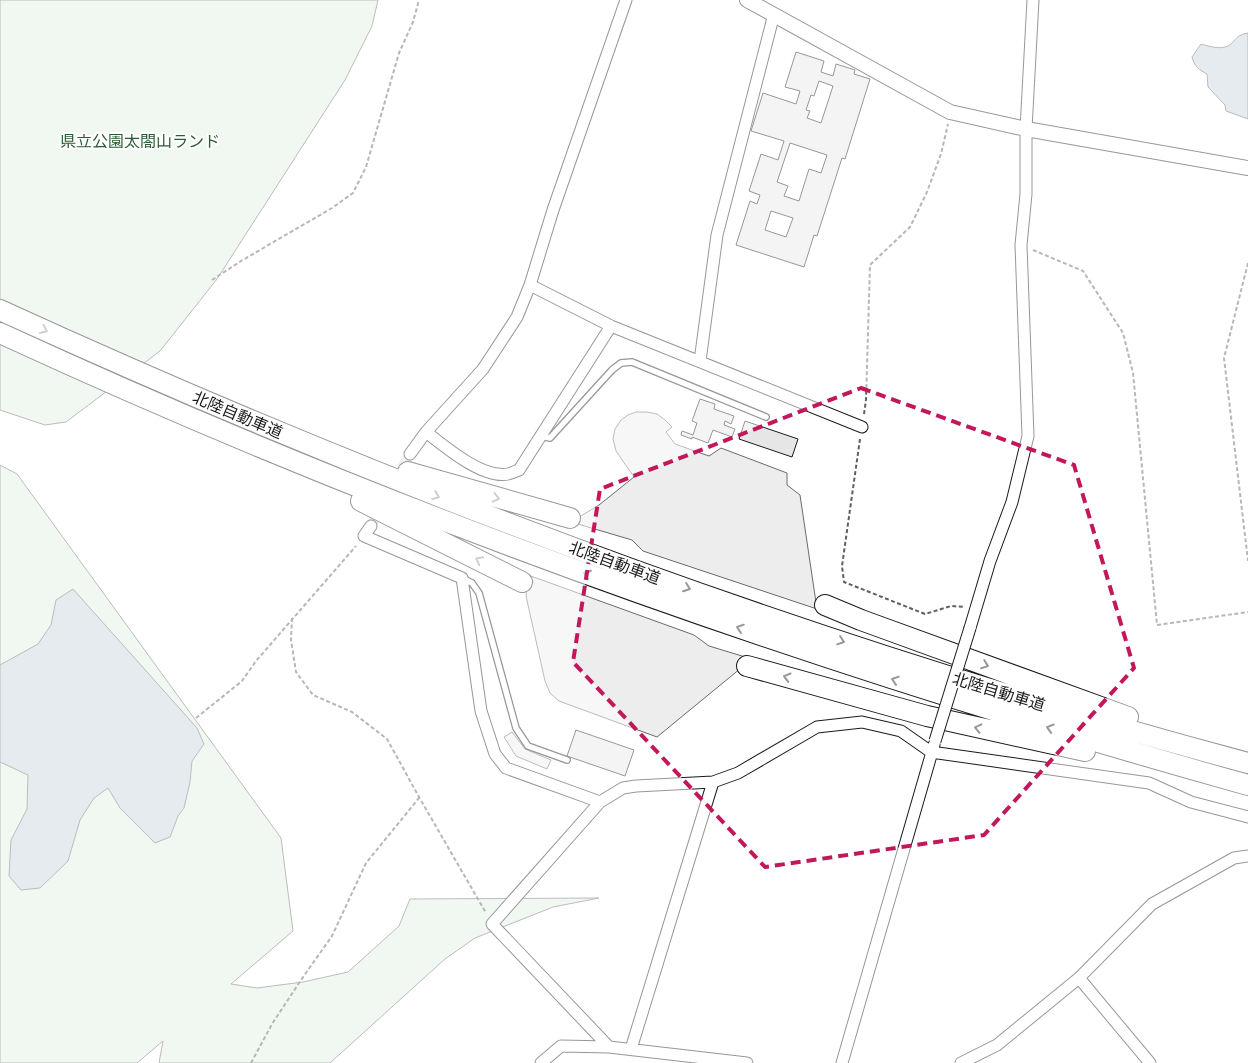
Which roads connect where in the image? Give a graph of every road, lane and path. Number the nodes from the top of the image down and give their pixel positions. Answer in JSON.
{"nodes":[{"id":1,"x":419,"y":0,"type":"edge"},
{"id":2,"x":626,"y":0,"type":"edge"},
{"id":3,"x":747,"y":0,"type":"edge"},
{"id":4,"x":1033,"y":0,"type":"edge"},
{"id":5,"x":774,"y":14,"type":"junction"},
{"id":6,"x":950,"y":112,"type":"junction"},
{"id":7,"x":1026,"y":129,"type":"junction"},
{"id":8,"x":1248,"y":168,"type":"edge"},
{"id":9,"x":1022,"y":245,"type":"junction"},
{"id":10,"x":1248,"y":262,"type":"edge"},
{"id":11,"x":212,"y":280,"type":"dead end"},
{"id":12,"x":530,"y":285,"type":"junction"},
{"id":13,"x":0,"y":310,"type":"edge"},
{"id":14,"x":611,"y":326,"type":"junction"},
{"id":15,"x":0,"y":333,"type":"edge"},
{"id":16,"x":56,"y":358,"type":"junction"},
{"id":17,"x":700,"y":361,"type":"junction"},
{"id":18,"x":202,"y":399,"type":"junction"},
{"id":19,"x":766,"y":417,"type":"dead end"},
{"id":20,"x":862,"y":427,"type":"junction"},
{"id":21,"x":426,"y":432,"type":"junction"},
{"id":22,"x":542,"y":436,"type":"junction"},
{"id":23,"x":410,"y":454,"type":"tunnel mouth"},
{"id":24,"x":570,"y":518,"type":"dead end"},
{"id":25,"x":371,"y":526,"type":"tunnel mouth"},
{"id":26,"x":364,"y":536,"type":"junction"},
{"id":27,"x":1248,"y":561,"type":"edge"},
{"id":28,"x":462,"y":578,"type":"junction"},
{"id":29,"x":522,"y":582,"type":"dead end"},
{"id":30,"x":825,"y":605,"type":"dead end"},
{"id":31,"x":976,"y":607,"type":"junction"},
{"id":32,"x":1248,"y":612,"type":"edge"},
{"id":33,"x":292,"y":618,"type":"junction"},
{"id":34,"x":747,"y":666,"type":"dead end"},
{"id":35,"x":196,"y":718,"type":"dead end"},
{"id":36,"x":933,"y":747,"type":"junction"},
{"id":37,"x":1248,"y":756,"type":"edge"},
{"id":38,"x":567,"y":760,"type":"dead end"},
{"id":39,"x":1248,"y":763,"type":"edge"},
{"id":40,"x":713,"y":782,"type":"junction"},
{"id":41,"x":1248,"y":785,"type":"edge"},
{"id":42,"x":419,"y":797,"type":"junction"},
{"id":43,"x":600,"y":802,"type":"junction"},
{"id":44,"x":1248,"y":817,"type":"edge"},
{"id":45,"x":1248,"y":856,"type":"edge"},
{"id":46,"x":492,"y":924,"type":"junction"},
{"id":47,"x":1079,"y":978,"type":"junction"},
{"id":48,"x":609,"y":1046,"type":"junction"},
{"id":49,"x":631,"y":1049,"type":"junction"},
{"id":50,"x":251,"y":1063,"type":"edge"},
{"id":51,"x":541,"y":1063,"type":"edge"},
{"id":52,"x":747,"y":1063,"type":"edge"},
{"id":53,"x":842,"y":1063,"type":"edge"},
{"id":54,"x":961,"y":1063,"type":"edge"},
{"id":55,"x":1150,"y":1063,"type":"edge"}],
"edges":[{"from":1,"to":11,"type":"path"},
{"from":2,"to":12,"type":"street"},
{"from":3,"to":5,"type":"street"},
{"from":4,"to":7,"type":"street"},
{"from":5,"to":6,"type":"street"},
{"from":5,"to":17,"type":"street"},
{"from":6,"to":7,"type":"street"},
{"from":6,"to":20,"type":"path"},
{"from":7,"to":8,"type":"street"},
{"from":7,"to":9,"type":"street"},
{"from":9,"to":31,"type":"street"},
{"from":9,"to":32,"type":"path"},
{"from":10,"to":27,"type":"path"},
{"from":12,"to":14,"type":"street"},
{"from":12,"to":21,"type":"street"},
{"from":13,"to":18,"type":"highway","name":"北陸自動車道","one_way":true},
{"from":14,"to":17,"type":"street"},
{"from":14,"to":22,"type":"street"},
{"from":15,"to":16,"type":"highway","name":"北陸自動車道"},
{"from":29,"to":16,"type":"highway","one_way":true},
{"from":41,"to":16,"type":"highway","name":"北陸自動車道","one_way":true},
{"from":17,"to":20,"type":"street"},
{"from":18,"to":24,"type":"highway","one_way":true},
{"from":18,"to":39,"type":"highway","name":"北陸自動車道","one_way":true},
{"from":19,"to":22,"type":"lane"},
{"from":20,"to":31,"type":"path"},
{"from":21,"to":22,"type":"street"},
{"from":21,"to":23,"type":"street"},
{"from":25,"to":26,"type":"street"},
{"from":26,"to":28,"type":"street"},
{"from":26,"to":33,"type":"path"},
{"from":28,"to":38,"type":"lane"},
{"from":28,"to":43,"type":"street"},
{"from":30,"to":37,"type":"highway","one_way":true},
{"from":31,"to":36,"type":"street","bridge":true},
{"from":33,"to":35,"type":"path"},
{"from":33,"to":42,"type":"path"},
{"from":41,"to":34,"type":"highway","one_way":true},
{"from":36,"to":40,"type":"street"},
{"from":36,"to":44,"type":"street"},
{"from":36,"to":53,"type":"street"},
{"from":40,"to":43,"type":"street"},
{"from":40,"to":49,"type":"street"},
{"from":42,"to":46,"type":"path"},
{"from":42,"to":50,"type":"path"},
{"from":43,"to":46,"type":"street"},
{"from":45,"to":47,"type":"street"},
{"from":46,"to":48,"type":"street"},
{"from":47,"to":54,"type":"street"},
{"from":47,"to":55,"type":"street"},
{"from":48,"to":49,"type":"street"},
{"from":48,"to":51,"type":"street"},
{"from":49,"to":52,"type":"street"}]}
